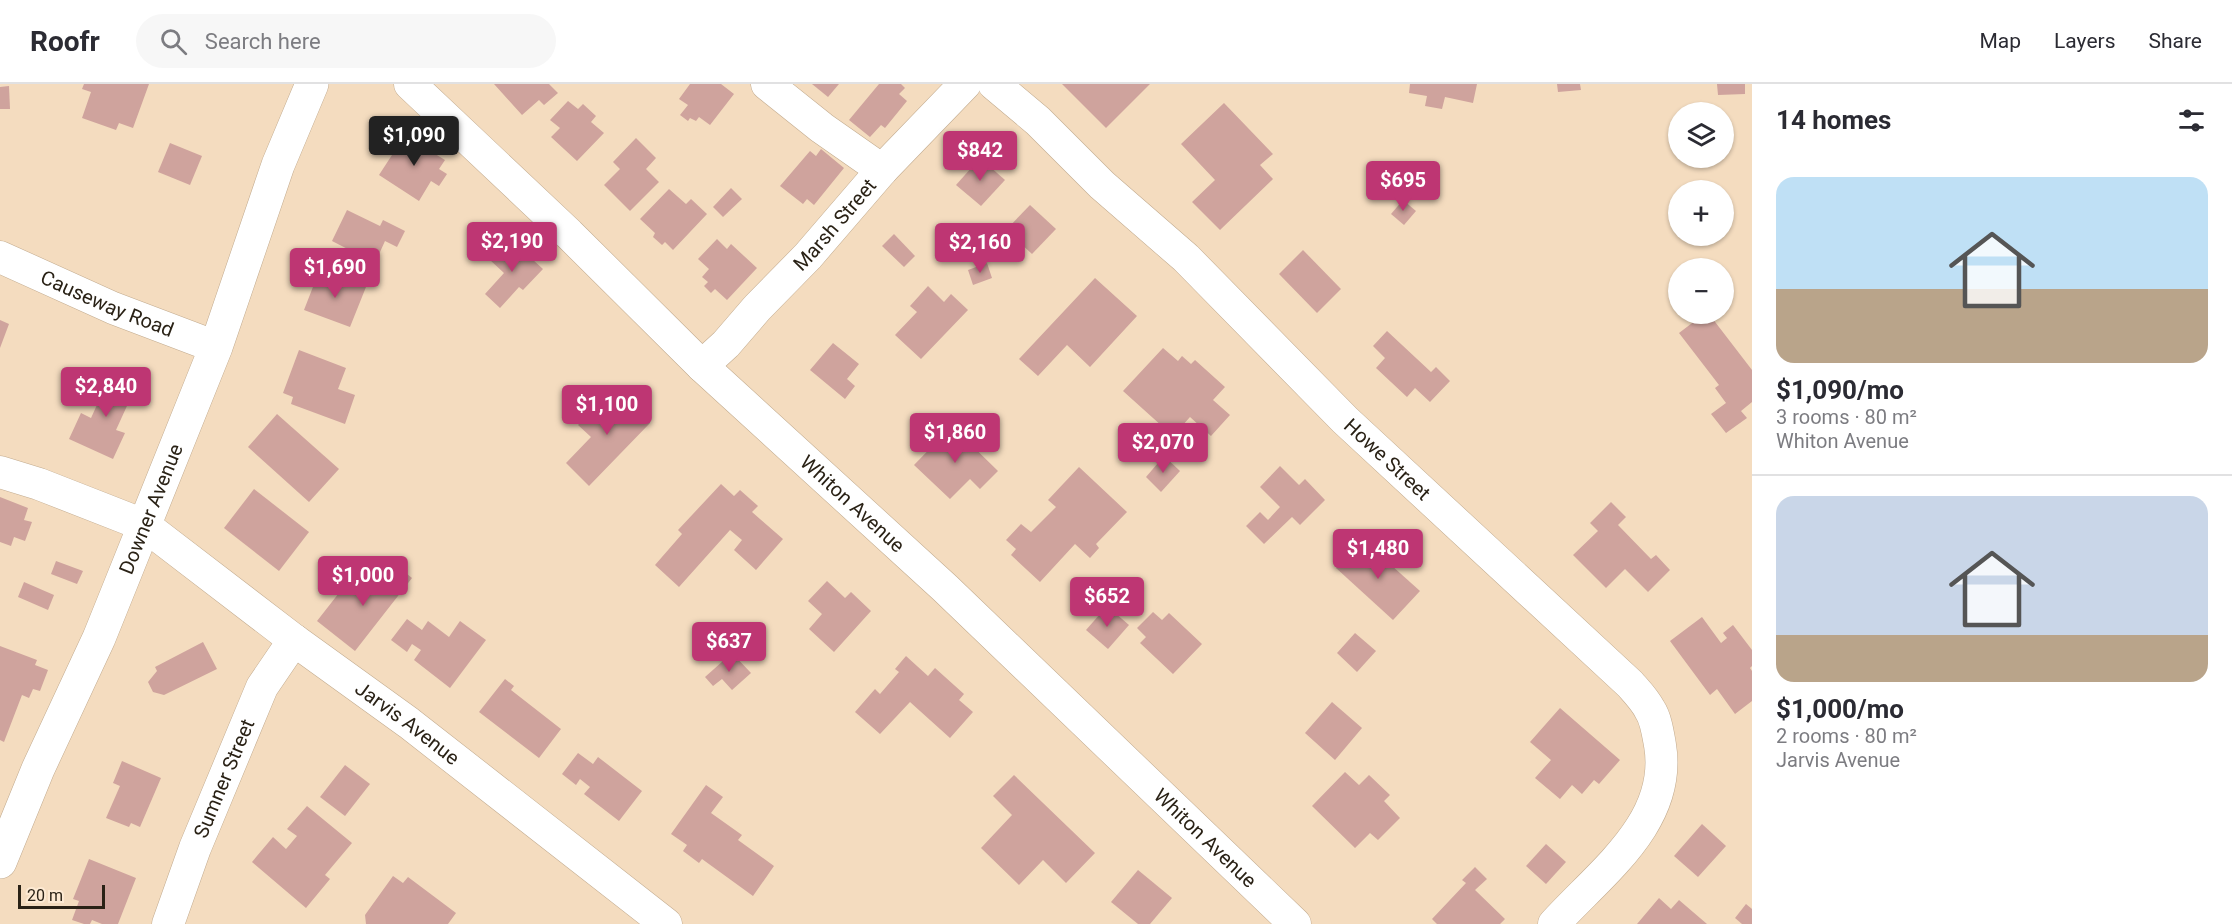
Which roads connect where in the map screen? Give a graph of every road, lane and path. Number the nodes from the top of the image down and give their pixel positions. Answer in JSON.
{"nodes":[{"id":1,"x":312,"y":84,"type":"edge"},
{"id":2,"x":410,"y":84,"type":"edge"},
{"id":3,"x":767,"y":84,"type":"edge"},
{"id":4,"x":965,"y":84,"type":"edge"},
{"id":5,"x":994,"y":84,"type":"edge"},
{"id":6,"x":882,"y":170,"type":"junction"},
{"id":7,"x":0,"y":257,"type":"edge"},
{"id":8,"x":216,"y":347,"type":"junction"},
{"id":9,"x":702,"y":366,"type":"junction"},
{"id":10,"x":0,"y":472,"type":"edge"},
{"id":11,"x":144,"y":525,"type":"junction"},
{"id":12,"x":294,"y":640,"type":"junction"},
{"id":13,"x":0,"y":862,"type":"edge"},
{"id":14,"x":168,"y":924,"type":"edge"},
{"id":15,"x":666,"y":924,"type":"edge"},
{"id":16,"x":1295,"y":924,"type":"edge"},
{"id":17,"x":1554,"y":924,"type":"edge"}],
"edges":[{"from":1,"to":8,"type":"street","name":"Downer Avenue"},
{"from":2,"to":9,"type":"street","name":"Whiton Avenue"},
{"from":3,"to":6,"type":"street"},
{"from":4,"to":6,"type":"street","name":"Marsh Street"},
{"from":5,"to":17,"type":"street","name":"Howe Street"},
{"from":6,"to":9,"type":"street","name":"Marsh Street"},
{"from":7,"to":8,"type":"street","name":"Causeway Road"},
{"from":8,"to":11,"type":"street","name":"Downer Avenue"},
{"from":9,"to":16,"type":"street","name":"Whiton Avenue"},
{"from":10,"to":11,"type":"street","name":"Jarvis Avenue"},
{"from":11,"to":12,"type":"street","name":"Jarvis Avenue"},
{"from":11,"to":13,"type":"street","name":"Downer Avenue"},
{"from":12,"to":14,"type":"street","name":"Sumner Street"},
{"from":12,"to":15,"type":"street","name":"Jarvis Avenue"}]}
